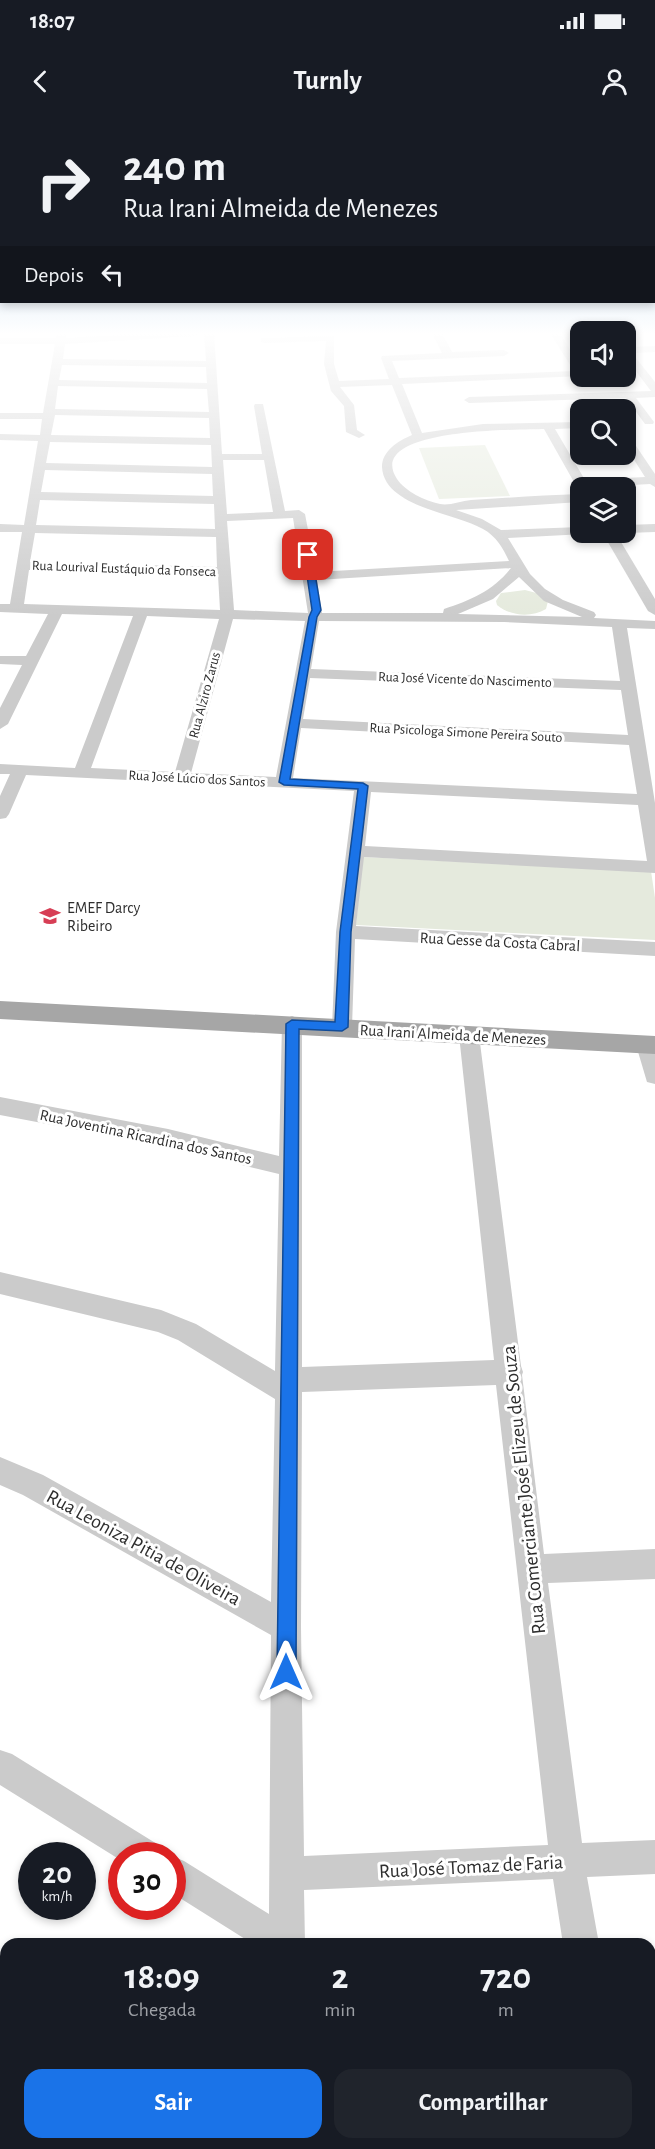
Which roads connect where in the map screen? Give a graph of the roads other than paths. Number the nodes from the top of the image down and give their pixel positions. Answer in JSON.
{"nodes":[{"id":1,"x":47,"y":428,"type":"edge"},
{"id":2,"x":215,"y":428,"type":"edge"},
{"id":3,"x":262,"y":428,"type":"edge"},
{"id":4,"x":352,"y":428,"type":"edge"},
{"id":5,"x":414,"y":428,"type":"edge"},
{"id":6,"x":441,"y":428,"type":"edge"},
{"id":7,"x":550,"y":428,"type":"edge"},
{"id":8,"x":358,"y":435,"type":"dead end"},
{"id":9,"x":0,"y":437,"type":"edge"},
{"id":10,"x":418,"y":437,"type":"junction"},
{"id":11,"x":45,"y":438,"type":"junction"},
{"id":12,"x":216,"y":442,"type":"junction"},
{"id":13,"x":636,"y":448,"type":"edge"},
{"id":14,"x":218,"y":457,"type":"junction"},
{"id":15,"x":267,"y":457,"type":"junction"},
{"id":16,"x":39,"y":466,"type":"junction"},
{"id":17,"x":219,"y":471,"type":"junction"},
{"id":18,"x":577,"y":477,"type":"edge"},
{"id":19,"x":654,"y":481,"type":"edge"},
{"id":20,"x":636,"y":482,"type":"edge"},
{"id":21,"x":35,"y":496,"type":"junction"},
{"id":22,"x":570,"y":499,"type":"edge"},
{"id":23,"x":220,"y":500,"type":"junction"},
{"id":24,"x":444,"y":509,"type":"junction"},
{"id":25,"x":280,"y":515,"type":"junction"},
{"id":26,"x":221,"y":518,"type":"junction"},
{"id":27,"x":0,"y":528,"type":"edge"},
{"id":28,"x":655,"y":528,"type":"edge"},
{"id":29,"x":31,"y":529,"type":"junction"},
{"id":30,"x":636,"y":529,"type":"edge"},
{"id":31,"x":570,"y":531,"type":"edge"},
{"id":32,"x":222,"y":533,"type":"junction"},
{"id":33,"x":499,"y":534,"type":"junction"},
{"id":34,"x":615,"y":543,"type":"edge"},
{"id":35,"x":23,"y":566,"type":"junction"},
{"id":36,"x":519,"y":566,"type":"junction"},
{"id":37,"x":225,"y":571,"type":"junction"},
{"id":38,"x":312,"y":576,"type":"junction"},
{"id":39,"x":496,"y":593,"type":"junction"},
{"id":40,"x":545,"y":596,"type":"junction"},
{"id":41,"x":0,"y":608,"type":"edge"},
{"id":42,"x":16,"y":608,"type":"junction"},
{"id":43,"x":57,"y":609,"type":"junction"},
{"id":44,"x":655,"y":611,"type":"edge"},
{"id":45,"x":142,"y":612,"type":"junction"},
{"id":46,"x":226,"y":614,"type":"junction"},
{"id":47,"x":313,"y":617,"type":"junction"},
{"id":48,"x":504,"y":618,"type":"junction"},
{"id":49,"x":422,"y":619,"type":"junction"},
{"id":50,"x":541,"y":619,"type":"junction"},
{"id":51,"x":619,"y":624,"type":"junction"},
{"id":52,"x":655,"y":625,"type":"edge"},
{"id":53,"x":0,"y":660,"type":"edge"},
{"id":54,"x":31,"y":662,"type":"junction"},
{"id":55,"x":304,"y":673,"type":"junction"},
{"id":56,"x":627,"y":686,"type":"junction"},
{"id":57,"x":2,"y":714,"type":"edge"},
{"id":58,"x":296,"y":723,"type":"junction"},
{"id":59,"x":655,"y":727,"type":"edge"},
{"id":60,"x":635,"y":733,"type":"junction"},
{"id":61,"x":648,"y":764,"type":"edge"},
{"id":62,"x":0,"y":770,"type":"edge"},
{"id":63,"x":20,"y":771,"type":"junction"},
{"id":64,"x":81,"y":773,"type":"junction"},
{"id":65,"x":182,"y":777,"type":"junction"},
{"id":66,"x":284,"y":782,"type":"junction"},
{"id":67,"x":363,"y":786,"type":"junction"},
{"id":68,"x":646,"y":800,"type":"junction"},
{"id":69,"x":0,"y":814,"type":"edge"},
{"id":70,"x":354,"y":851,"type":"junction"},
{"id":71,"x":655,"y":859,"type":"edge"},
{"id":72,"x":655,"y":867,"type":"edge"},
{"id":73,"x":346,"y":932,"type":"junction"},
{"id":74,"x":655,"y":950,"type":"edge"},
{"id":75,"x":0,"y":1010,"type":"edge"},
{"id":76,"x":292,"y":1024,"type":"junction"},
{"id":77,"x":342,"y":1027,"type":"junction"},
{"id":78,"x":469,"y":1035,"type":"junction"},
{"id":79,"x":651,"y":1045,"type":"edge"},
{"id":80,"x":655,"y":1076,"type":"edge"},
{"id":81,"x":0,"y":1106,"type":"edge"},
{"id":82,"x":291,"y":1168,"type":"junction"},
{"id":83,"x":0,"y":1283,"type":"edge"},
{"id":84,"x":510,"y":1372,"type":"junction"},
{"id":85,"x":290,"y":1387,"type":"junction"},
{"id":86,"x":0,"y":1471,"type":"edge"},
{"id":87,"x":655,"y":1564,"type":"edge"},
{"id":88,"x":531,"y":1569,"type":"junction"},
{"id":89,"x":286,"y":1627,"type":"junction"},
{"id":90,"x":0,"y":1766,"type":"edge"},
{"id":91,"x":122,"y":1842,"type":"edge"},
{"id":92,"x":655,"y":1857,"type":"edge"},
{"id":93,"x":567,"y":1861,"type":"junction"},
{"id":94,"x":288,"y":1874,"type":"junction"},
{"id":95,"x":186,"y":1882,"type":"edge"},
{"id":96,"x":276,"y":1938,"type":"edge"},
{"id":97,"x":286,"y":1938,"type":"edge"},
{"id":98,"x":580,"y":1938,"type":"edge"}],
"edges":[{"from":1,"to":11,"type":"street"},
{"from":2,"to":12,"type":"street","name":"Rua Alziro Zarus"},
{"from":3,"to":15,"type":"street"},
{"from":4,"to":8,"type":"street"},
{"from":5,"to":10,"type":"street"},
{"from":6,"to":10,"type":"street"},
{"from":7,"to":18,"type":"street"},
{"from":9,"to":11,"type":"street"},
{"from":10,"to":24,"type":"street"},
{"from":11,"to":12,"type":"street"},
{"from":11,"to":16,"type":"street"},
{"from":12,"to":14,"type":"street","name":"Rua Alziro Zarus"},
{"from":13,"to":19,"type":"street"},
{"from":14,"to":15,"type":"street"},
{"from":14,"to":17,"type":"street","name":"Rua Alziro Zarus"},
{"from":15,"to":25,"type":"street"},
{"from":16,"to":17,"type":"street"},
{"from":16,"to":21,"type":"street"},
{"from":17,"to":23,"type":"street","name":"Rua Alziro Zarus"},
{"from":19,"to":20,"type":"street"},
{"from":21,"to":23,"type":"street"},
{"from":21,"to":29,"type":"street"},
{"from":22,"to":24,"type":"street"},
{"from":23,"to":26,"type":"street","name":"Rua Alziro Zarus"},
{"from":24,"to":33,"type":"street"},
{"from":25,"to":26,"type":"street"},
{"from":25,"to":38,"type":"street"},
{"from":26,"to":32,"type":"street","name":"Rua Alziro Zarus"},
{"from":27,"to":29,"type":"street"},
{"from":28,"to":30,"type":"street"},
{"from":29,"to":32,"type":"street"},
{"from":29,"to":35,"type":"street"},
{"from":31,"to":33,"type":"street"},
{"from":32,"to":37,"type":"street","name":"Rua Alziro Zarus"},
{"from":33,"to":36,"type":"street"},
{"from":34,"to":44,"type":"street"},
{"from":35,"to":37,"type":"street","name":"Rua Lourival Eustáquio da Fonseca"},
{"from":35,"to":42,"type":"street"},
{"from":36,"to":38,"type":"street"},
{"from":36,"to":39,"type":"street"},
{"from":36,"to":40,"type":"street"},
{"from":37,"to":46,"type":"street","name":"Rua Alziro Zarus"},
{"from":38,"to":47,"type":"street"},
{"from":39,"to":40,"type":"street"},
{"from":39,"to":48,"type":"street"},
{"from":39,"to":49,"type":"street"},
{"from":40,"to":50,"type":"street"},
{"from":40,"to":51,"type":"street"},
{"from":41,"to":42,"type":"street"},
{"from":42,"to":43,"type":"street"},
{"from":43,"to":45,"type":"street"},
{"from":43,"to":54,"type":"street"},
{"from":45,"to":46,"type":"street"},
{"from":45,"to":64,"type":"street"},
{"from":46,"to":47,"type":"street"},
{"from":46,"to":65,"type":"street","name":"Rua Alziro Zarus"},
{"from":47,"to":49,"type":"street"},
{"from":47,"to":55,"type":"street"},
{"from":48,"to":49,"type":"street"},
{"from":48,"to":50,"type":"street"},
{"from":50,"to":51,"type":"street"},
{"from":51,"to":52,"type":"street"},
{"from":51,"to":56,"type":"street"},
{"from":53,"to":54,"type":"street"},
{"from":54,"to":57,"type":"street"},
{"from":55,"to":56,"type":"street","name":"Rua José Vicente do Nascimento"},
{"from":55,"to":58,"type":"street"},
{"from":56,"to":60,"type":"street"},
{"from":58,"to":60,"type":"street","name":"Rua Psicologa Simone Pereira Souto"},
{"from":58,"to":66,"type":"street"},
{"from":59,"to":60,"type":"street","name":"Rua Psicologa Simone Pereira Souto"},
{"from":60,"to":61,"type":"street"},
{"from":61,"to":68,"type":"street"},
{"from":62,"to":63,"type":"street","name":"Rua José Lúcio dos Santos"},
{"from":63,"to":64,"type":"street","name":"Rua José Lúcio dos Santos"},
{"from":63,"to":69,"type":"street"},
{"from":64,"to":65,"type":"street","name":"Rua José Lúcio dos Santos"},
{"from":65,"to":66,"type":"street","name":"Rua José Lúcio dos Santos"},
{"from":66,"to":67,"type":"street","name":"Rua José Lúcio dos Santos"},
{"from":67,"to":68,"type":"street","name":"Rua José Lúcio dos Santos"},
{"from":67,"to":70,"type":"street"},
{"from":68,"to":71,"type":"street"},
{"from":70,"to":72,"type":"street"},
{"from":70,"to":73,"type":"street"},
{"from":73,"to":74,"type":"street","name":"Rua Gesse da Costa Cabral"},
{"from":73,"to":77,"type":"street"},
{"from":75,"to":76,"type":"main road","name":"Rua Irani Almeida de Menezes"},
{"from":76,"to":77,"type":"main road","name":"Rua Irani Almeida de Menezes"},
{"from":76,"to":82,"type":"street"},
{"from":77,"to":78,"type":"main road","name":"Rua Irani Almeida de Menezes"},
{"from":78,"to":79,"type":"main road","name":"Rua Irani Almeida de Menezes"},
{"from":78,"to":84,"type":"street","name":"Rua Comerciante José Elizeu de Souza"},
{"from":79,"to":80,"type":"street"},
{"from":81,"to":82,"type":"street","name":"Rua Joventina Ricardina dos Santos"},
{"from":82,"to":85,"type":"street"},
{"from":83,"to":85,"type":"street"},
{"from":84,"to":85,"type":"street"},
{"from":84,"to":88,"type":"street","name":"Rua Comerciante José Elizeu de Souza"},
{"from":85,"to":89,"type":"street"},
{"from":86,"to":89,"type":"street","name":"Rua Leoniza Pitia de Oliveira"},
{"from":87,"to":88,"type":"street"},
{"from":88,"to":93,"type":"street","name":"Rua Comerciante José Elizeu de Souza"},
{"from":89,"to":94,"type":"street"},
{"from":90,"to":91,"type":"street"},
{"from":92,"to":93,"type":"street","name":"Rua José Tomaz de Faria"},
{"from":93,"to":94,"type":"street","name":"Rua José Tomaz de Faria"},
{"from":93,"to":98,"type":"street","name":"Rua Comerciante José Elizeu de Souza"},
{"from":94,"to":97,"type":"street"},
{"from":95,"to":96,"type":"street"}]}
